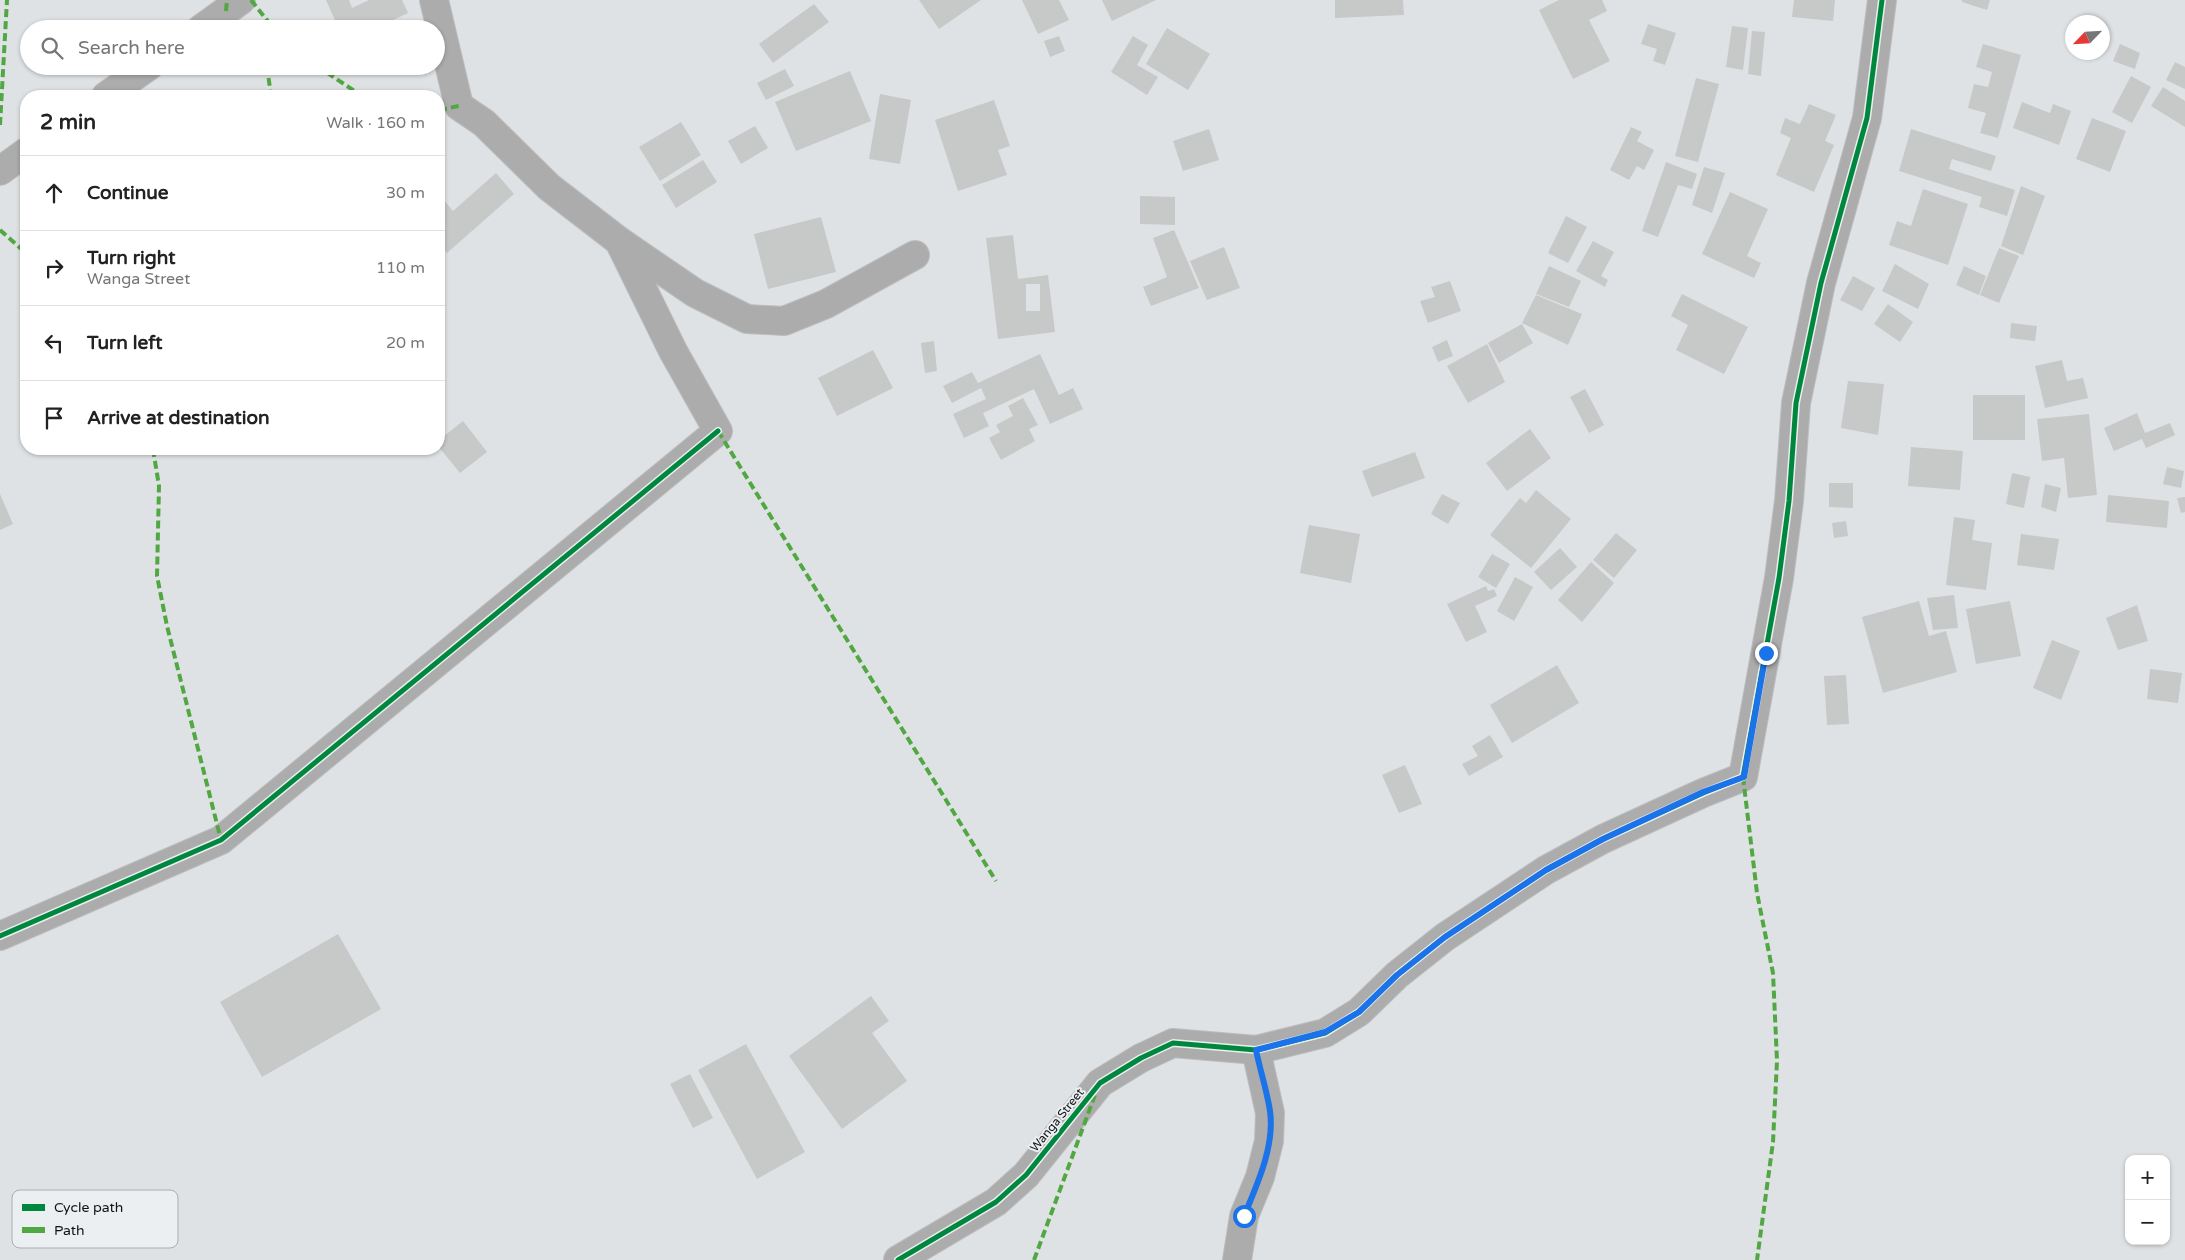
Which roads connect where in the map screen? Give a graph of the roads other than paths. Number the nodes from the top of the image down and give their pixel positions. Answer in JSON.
{"nodes":[{"id":1,"x":241,"y":0,"type":"edge"},
{"id":2,"x":434,"y":0,"type":"edge"},
{"id":3,"x":1882,"y":0,"type":"edge"},
{"id":4,"x":214,"y":20,"type":"edge"},
{"id":5,"x":439,"y":20,"type":"edge"},
{"id":6,"x":445,"y":47,"type":"edge"},
{"id":7,"x":136,"y":75,"type":"edge"},
{"id":8,"x":115,"y":90,"type":"edge"},
{"id":9,"x":20,"y":156,"type":"edge"},
{"id":10,"x":0,"y":171,"type":"edge"},
{"id":11,"x":619,"y":241,"type":"junction"},
{"id":12,"x":915,"y":255,"type":"dead end"},
{"id":13,"x":0,"y":936,"type":"edge"},
{"id":14,"x":1256,"y":1050,"type":"junction"},
{"id":15,"x":898,"y":1260,"type":"edge"},
{"id":16,"x":1237,"y":1260,"type":"edge"}],
"edges":[{"from":1,"to":4,"type":"street"},
{"from":2,"to":5,"type":"street"},
{"from":3,"to":14,"type":"street","name":"Wanga Street"},
{"from":6,"to":11,"type":"street"},
{"from":7,"to":8,"type":"street"},
{"from":9,"to":10,"type":"street"},
{"from":11,"to":12,"type":"street"},
{"from":11,"to":13,"type":"street"},
{"from":14,"to":15,"type":"street","name":"Wanga Street"},
{"from":14,"to":16,"type":"street"}]}
